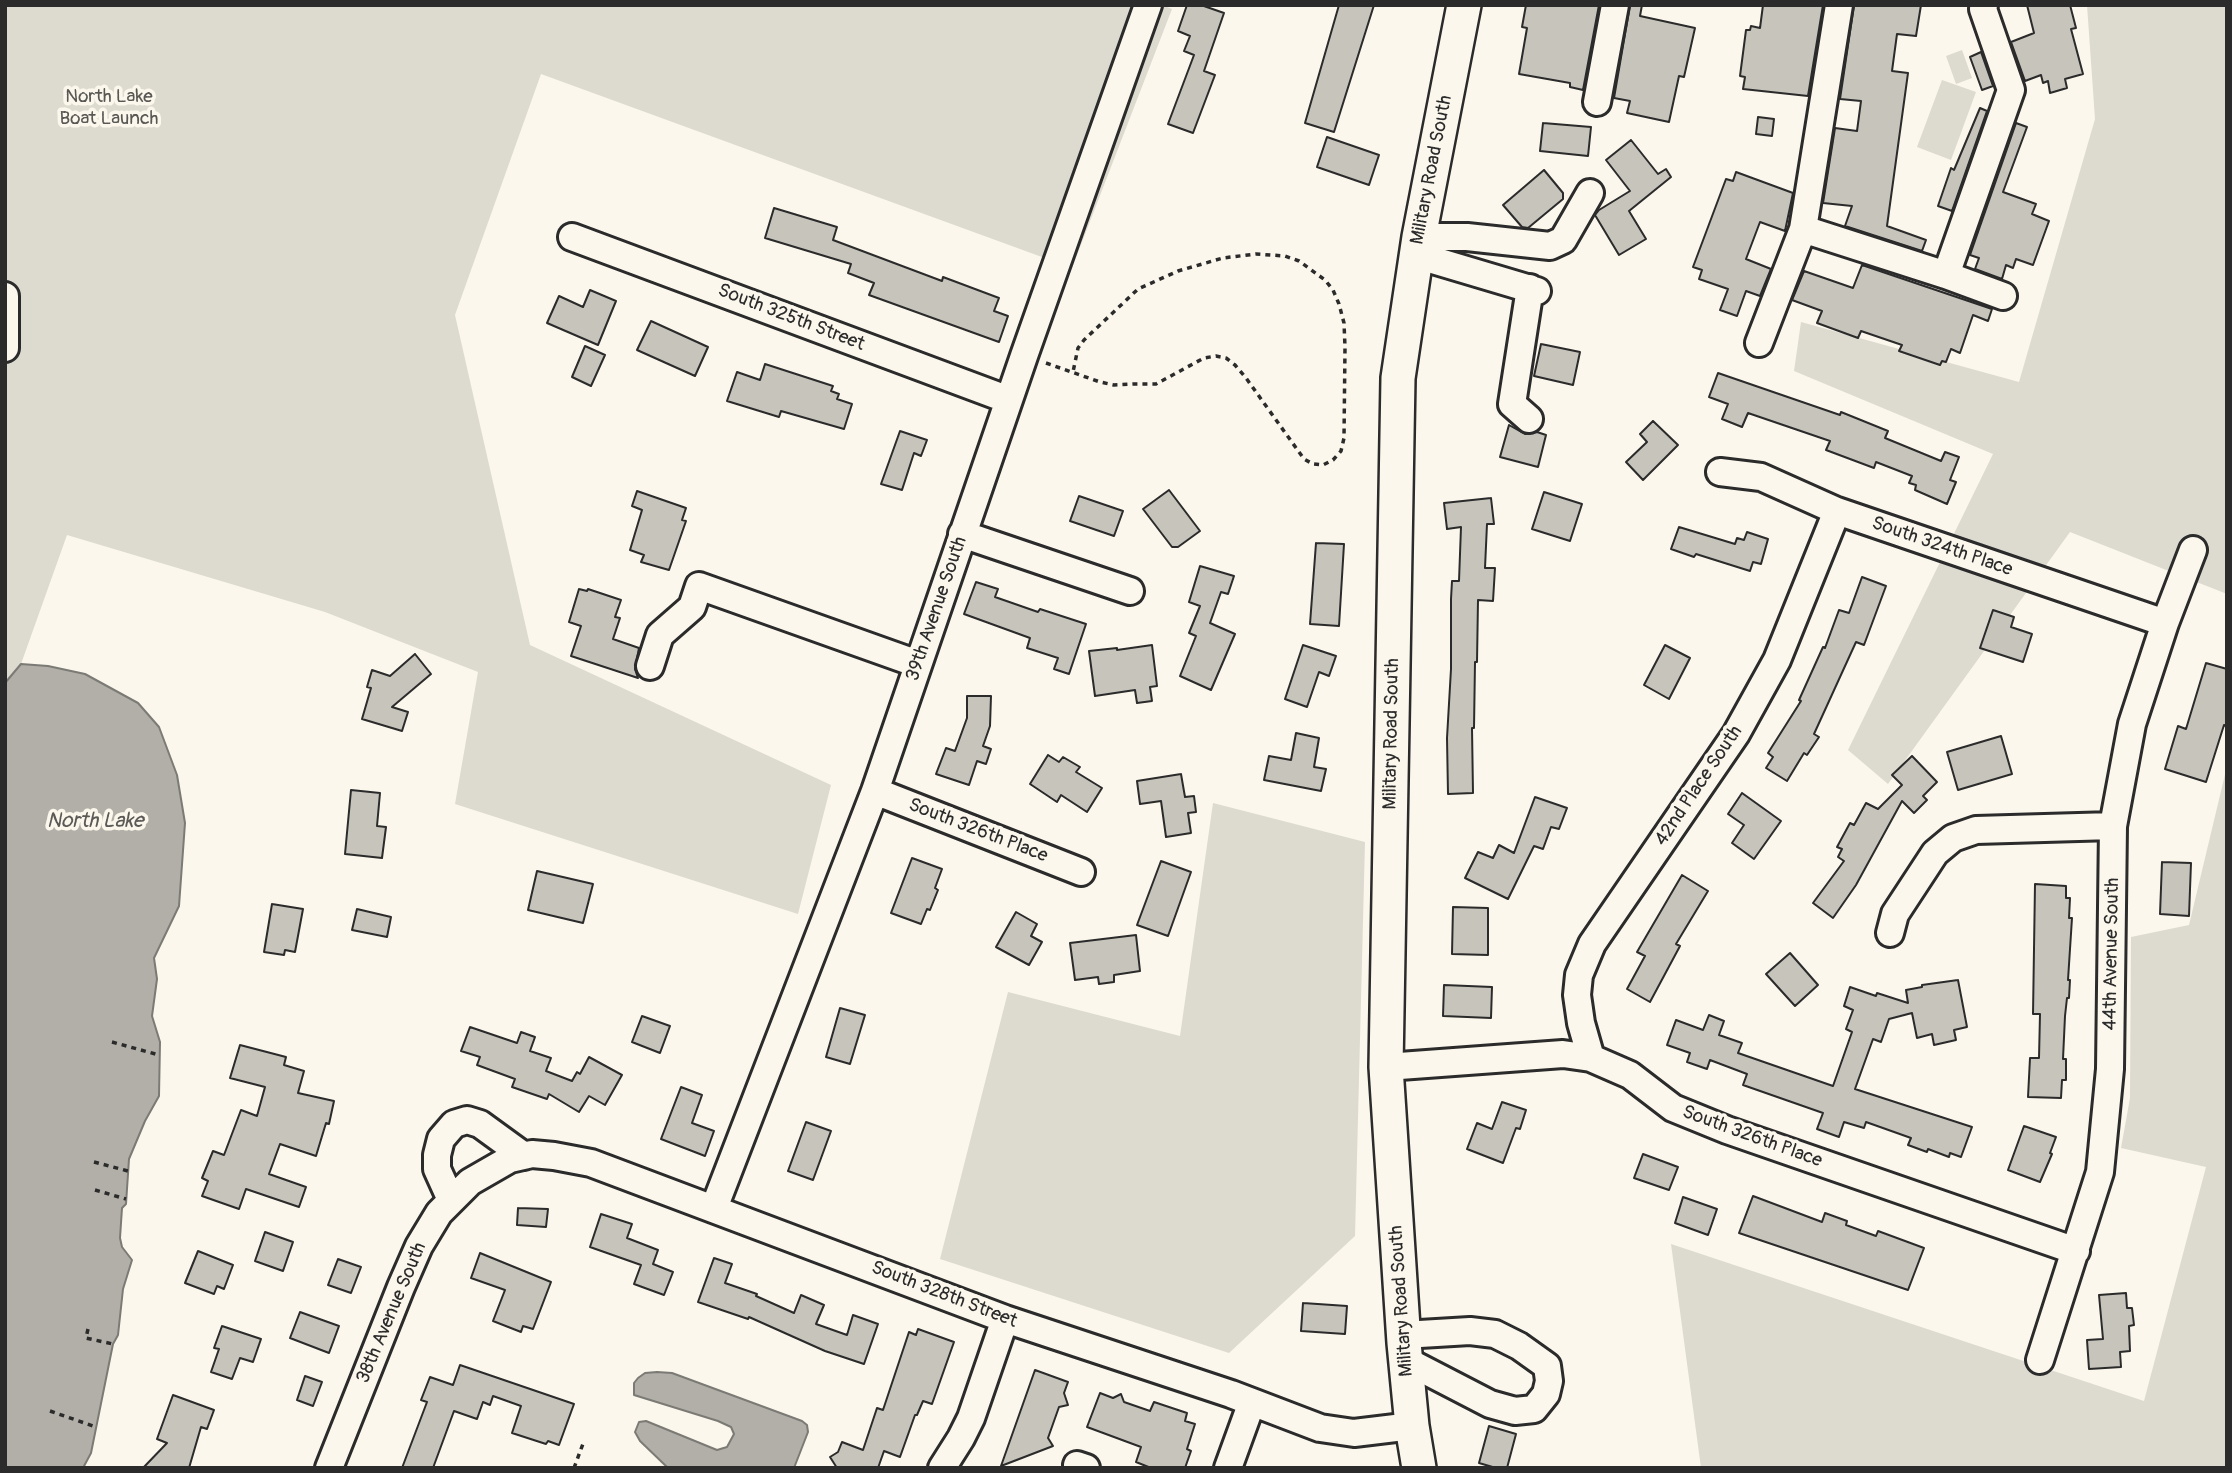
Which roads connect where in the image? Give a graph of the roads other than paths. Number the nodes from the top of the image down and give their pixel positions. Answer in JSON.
{"nodes":[{"id":1,"x":1148,"y":5,"type":"edge"},
{"id":2,"x":1464,"y":5,"type":"edge"},
{"id":3,"x":1615,"y":5,"type":"edge"},
{"id":4,"x":1839,"y":5,"type":"edge"},
{"id":5,"x":1984,"y":5,"type":"edge"},
{"id":6,"x":1597,"y":102,"type":"dead end"},
{"id":7,"x":1590,"y":193,"type":"dead end"},
{"id":8,"x":1803,"y":229,"type":"junction"},
{"id":9,"x":572,"y":237,"type":"dead end"},
{"id":10,"x":1418,"y":246,"type":"junction"},
{"id":11,"x":1946,"y":275,"type":"junction"},
{"id":12,"x":5,"y":296,"type":"edge"},
{"id":13,"x":2003,"y":296,"type":"dead end"},
{"id":14,"x":1759,"y":343,"type":"dead end"},
{"id":15,"x":5,"y":348,"type":"edge"},
{"id":16,"x":1009,"y":400,"type":"junction"},
{"id":17,"x":1529,"y":419,"type":"dead end"},
{"id":18,"x":1720,"y":472,"type":"dead end"},
{"id":19,"x":1837,"y":511,"type":"junction"},
{"id":20,"x":962,"y":534,"type":"junction"},
{"id":21,"x":2193,"y":550,"type":"dead end"},
{"id":22,"x":1130,"y":591,"type":"dead end"},
{"id":23,"x":2165,"y":623,"type":"junction"},
{"id":24,"x":918,"y":664,"type":"junction"},
{"id":25,"x":650,"y":666,"type":"dead end"},
{"id":26,"x":875,"y":791,"type":"junction"},
{"id":27,"x":2113,"y":827,"type":"junction"},
{"id":28,"x":1081,"y":872,"type":"dead end"},
{"id":29,"x":1890,"y":933,"type":"dead end"},
{"id":30,"x":1591,"y":1058,"type":"junction"},
{"id":31,"x":1386,"y":1067,"type":"junction"},
{"id":32,"x":524,"y":1156,"type":"junction"},
{"id":33,"x":481,"y":1175,"type":"joint"},
{"id":34,"x":451,"y":1200,"type":"junction"},
{"id":35,"x":714,"y":1208,"type":"junction"},
{"id":36,"x":2076,"y":1251,"type":"junction"},
{"id":37,"x":1005,"y":1319,"type":"junction"},
{"id":38,"x":1404,"y":1347,"type":"junction"},
{"id":39,"x":2040,"y":1360,"type":"dead end"},
{"id":40,"x":1252,"y":1402,"type":"junction"},
{"id":41,"x":1412,"y":1426,"type":"junction"},
{"id":42,"x":329,"y":1468,"type":"edge"},
{"id":43,"x":942,"y":1468,"type":"edge"},
{"id":44,"x":1228,"y":1468,"type":"edge"},
{"id":45,"x":1419,"y":1468,"type":"edge"}],
"edges":[{"from":1,"to":16,"type":"street","name":"39th Avenue South"},
{"from":2,"to":10,"type":"main road","name":"Military Road South"},
{"from":3,"to":6,"type":"street"},
{"from":4,"to":8,"type":"street"},
{"from":5,"to":11,"type":"street"},
{"from":7,"to":10,"type":"street"},
{"from":8,"to":11,"type":"street"},
{"from":8,"to":14,"type":"street"},
{"from":9,"to":16,"type":"street","name":"South 325th Street"},
{"from":10,"to":17,"type":"street"},
{"from":10,"to":31,"type":"main road","name":"Military Road South"},
{"from":11,"to":13,"type":"street"},
{"from":12,"to":15,"type":"street"},
{"from":16,"to":20,"type":"street","name":"39th Avenue South"},
{"from":18,"to":19,"type":"street","name":"South 324th Place"},
{"from":19,"to":23,"type":"street","name":"South 324th Place"},
{"from":19,"to":30,"type":"street","name":"42nd Place South"},
{"from":20,"to":22,"type":"street"},
{"from":20,"to":24,"type":"street","name":"39th Avenue South"},
{"from":21,"to":23,"type":"street","name":"44th Avenue South"},
{"from":23,"to":27,"type":"street","name":"44th Avenue South"},
{"from":24,"to":25,"type":"street"},
{"from":24,"to":26,"type":"street","name":"39th Avenue South"},
{"from":26,"to":28,"type":"street","name":"South 326th Place"},
{"from":26,"to":35,"type":"street","name":"39th Avenue South"},
{"from":27,"to":29,"type":"street"},
{"from":27,"to":36,"type":"street","name":"44th Avenue South"},
{"from":30,"to":31,"type":"street","name":"South 326th Place"},
{"from":30,"to":36,"type":"street","name":"South 326th Place"},
{"from":31,"to":38,"type":"main road","name":"Military Road South"},
{"from":32,"to":33,"type":"street","name":"South 328th Street"},
{"from":32,"to":34,"type":"street"},
{"from":32,"to":35,"type":"street","name":"South 328th Street"},
{"from":33,"to":34,"type":"street","name":"38th Avenue South"},
{"from":34,"to":42,"type":"street","name":"38th Avenue South"},
{"from":35,"to":37,"type":"street","name":"South 328th Street"},
{"from":36,"to":39,"type":"street","name":"44th Avenue South"},
{"from":37,"to":40,"type":"street","name":"South 328th Street"},
{"from":37,"to":43,"type":"street"},
{"from":38,"to":38,"type":"street"},
{"from":38,"to":41,"type":"main road","name":"Military Road South"},
{"from":40,"to":41,"type":"street","name":"South 328th Street"},
{"from":40,"to":44,"type":"street"},
{"from":41,"to":45,"type":"main road","name":"Military Road South"}]}
